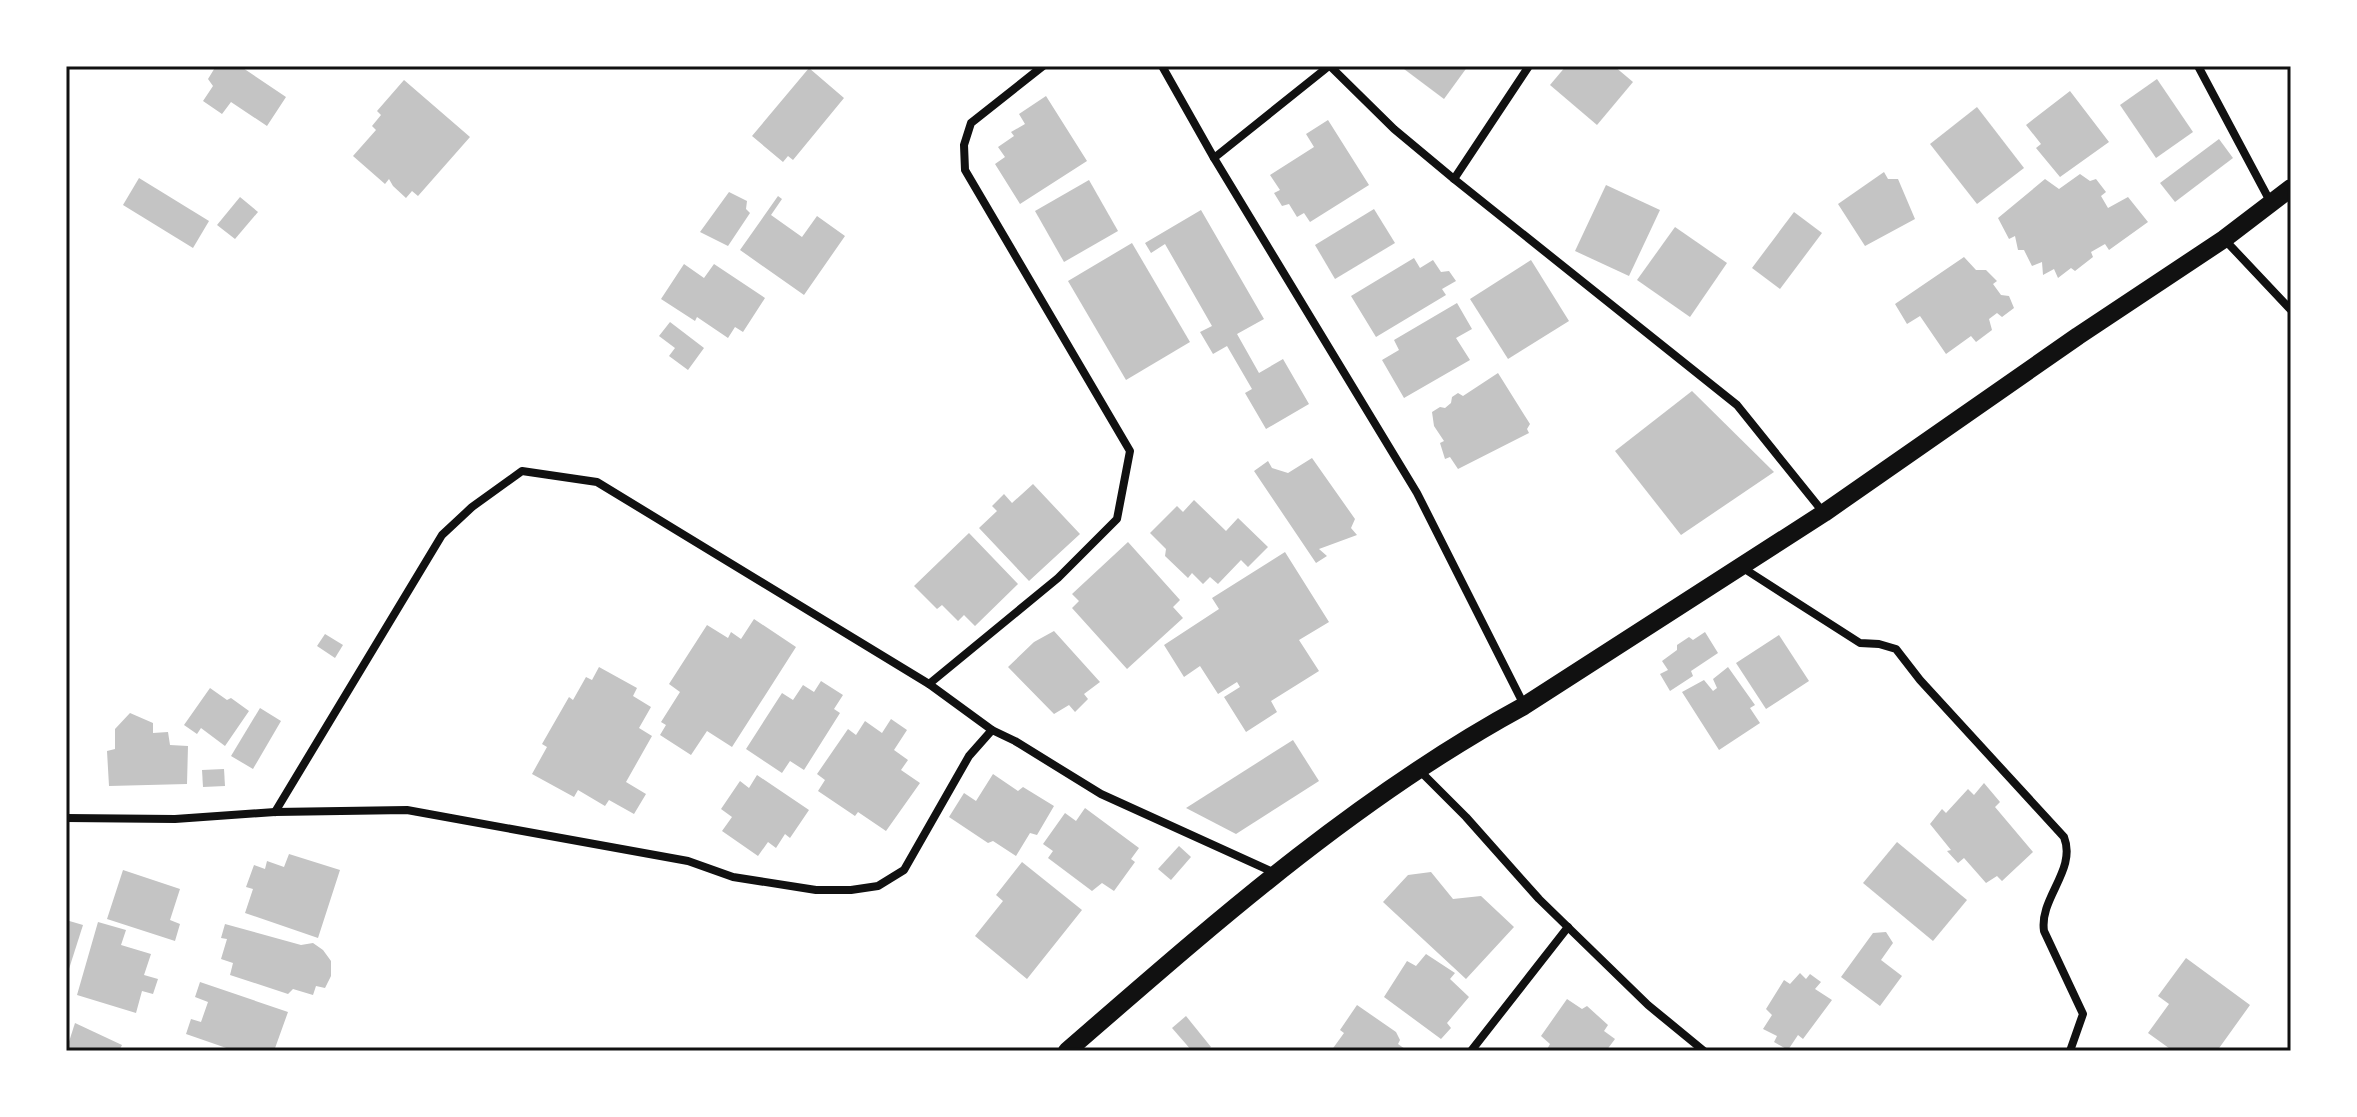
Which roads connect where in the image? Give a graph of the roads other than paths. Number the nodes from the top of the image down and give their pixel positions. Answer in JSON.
{"nodes":[{"id":1,"x":1043,"y":66,"type":"edge"},
{"id":2,"x":1162,"y":66,"type":"edge"},
{"id":3,"x":1330,"y":66,"type":"edge"},
{"id":4,"x":1529,"y":66,"type":"edge"},
{"id":5,"x":2198,"y":66,"type":"edge"},
{"id":6,"x":1214,"y":158,"type":"junction"},
{"id":7,"x":1454,"y":179,"type":"junction"},
{"id":8,"x":2291,"y":188,"type":"edge"},
{"id":9,"x":2271,"y":204,"type":"junction"},
{"id":10,"x":2224,"y":239,"type":"junction"},
{"id":11,"x":2291,"y":310,"type":"edge"},
{"id":12,"x":1824,"y":513,"type":"junction"},
{"id":13,"x":1739,"y":566,"type":"junction"},
{"id":14,"x":929,"y":684,"type":"junction"},
{"id":15,"x":1524,"y":706,"type":"junction"},
{"id":16,"x":992,"y":730,"type":"junction"},
{"id":17,"x":1419,"y":770,"type":"junction"},
{"id":18,"x":275,"y":812,"type":"junction"},
{"id":19,"x":66,"y":818,"type":"edge"},
{"id":20,"x":1275,"y":873,"type":"junction"},
{"id":21,"x":1568,"y":927,"type":"junction"},
{"id":22,"x":1067,"y":1051,"type":"edge"},
{"id":23,"x":1471,"y":1051,"type":"edge"},
{"id":24,"x":1704,"y":1051,"type":"edge"},
{"id":25,"x":2070,"y":1051,"type":"edge"}],
"edges":[{"from":1,"to":14,"type":"street"},
{"from":2,"to":6,"type":"street"},
{"from":3,"to":6,"type":"street"},
{"from":3,"to":7,"type":"street"},
{"from":4,"to":7,"type":"street"},
{"from":5,"to":9,"type":"street"},
{"from":6,"to":15,"type":"street"},
{"from":7,"to":12,"type":"street"},
{"from":8,"to":9,"type":"main road"},
{"from":9,"to":10,"type":"main road"},
{"from":10,"to":11,"type":"street"},
{"from":10,"to":12,"type":"main road"},
{"from":12,"to":13,"type":"main road"},
{"from":13,"to":15,"type":"main road"},
{"from":13,"to":25,"type":"street"},
{"from":14,"to":16,"type":"street"},
{"from":14,"to":18,"type":"street"},
{"from":15,"to":17,"type":"main road"},
{"from":16,"to":18,"type":"street"},
{"from":16,"to":20,"type":"street"},
{"from":17,"to":20,"type":"main road"},
{"from":17,"to":21,"type":"street"},
{"from":18,"to":19,"type":"street"},
{"from":20,"to":22,"type":"main road"},
{"from":21,"to":23,"type":"street"},
{"from":21,"to":24,"type":"street"}]}
